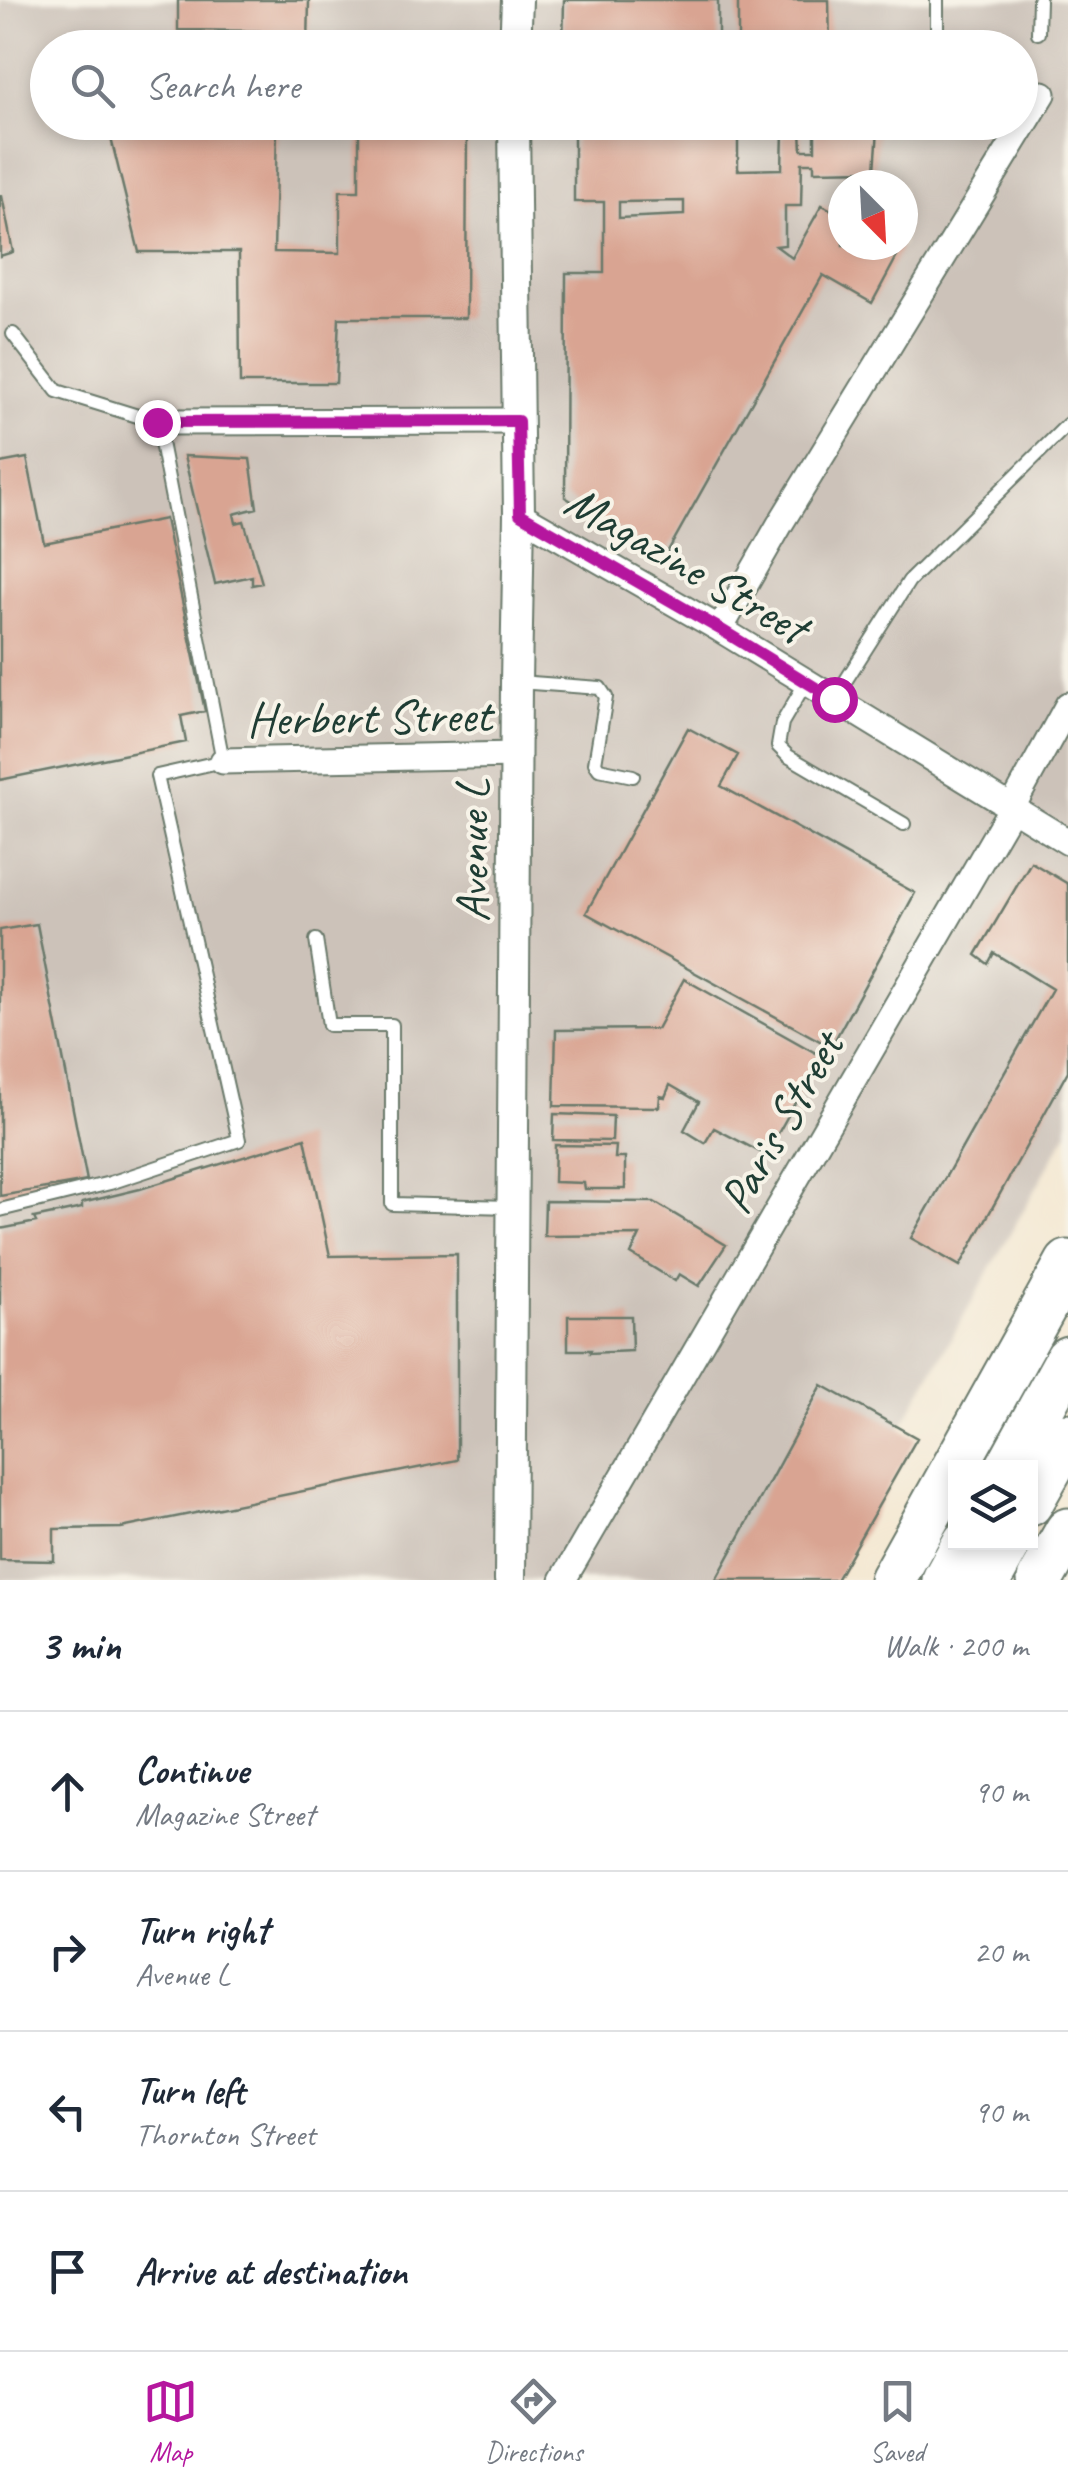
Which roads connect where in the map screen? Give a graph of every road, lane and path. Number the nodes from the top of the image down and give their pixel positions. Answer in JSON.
{"nodes":[{"id":1,"x":517,"y":0,"type":"edge"},
{"id":2,"x":937,"y":0,"type":"edge"},
{"id":3,"x":1039,"y":0,"type":"edge"},
{"id":4,"x":516,"y":30,"type":"edge"},
{"id":5,"x":937,"y":30,"type":"edge"},
{"id":6,"x":1038,"y":33,"type":"dead end"},
{"id":7,"x":514,"y":140,"type":"edge"},
{"id":8,"x":1005,"y":140,"type":"edge"},
{"id":9,"x":13,"y":334,"type":"dead end"},
{"id":10,"x":518,"y":421,"type":"junction"},
{"id":11,"x":157,"y":422,"type":"junction"},
{"id":12,"x":1068,"y":424,"type":"edge"},
{"id":13,"x":520,"y":514,"type":"junction"},
{"id":14,"x":720,"y":629,"type":"junction"},
{"id":15,"x":516,"y":682,"type":"junction"},
{"id":16,"x":806,"y":682,"type":"junction"},
{"id":17,"x":834,"y":699,"type":"junction"},
{"id":18,"x":1068,"y":705,"type":"edge"},
{"id":19,"x":517,"y":756,"type":"junction"},
{"id":20,"x":223,"y":761,"type":"junction"},
{"id":21,"x":634,"y":776,"type":"dead end"},
{"id":22,"x":1011,"y":809,"type":"junction"},
{"id":23,"x":904,"y":824,"type":"dead end"},
{"id":24,"x":1068,"y":842,"type":"edge"},
{"id":25,"x":316,"y":940,"type":"dead end"},
{"id":26,"x":513,"y":1208,"type":"junction"},
{"id":27,"x":0,"y":1210,"type":"edge"},
{"id":28,"x":1068,"y":1262,"type":"edge"},
{"id":29,"x":1068,"y":1359,"type":"edge"},
{"id":30,"x":1068,"y":1436,"type":"edge"},
{"id":31,"x":1012,"y":1460,"type":"edge"},
{"id":32,"x":1038,"y":1489,"type":"edge"},
{"id":33,"x":1068,"y":1531,"type":"edge"},
{"id":34,"x":962,"y":1550,"type":"edge"},
{"id":35,"x":1004,"y":1550,"type":"edge"},
{"id":36,"x":510,"y":1580,"type":"edge"},
{"id":37,"x":563,"y":1580,"type":"edge"},
{"id":38,"x":892,"y":1580,"type":"edge"},
{"id":39,"x":945,"y":1580,"type":"edge"},
{"id":40,"x":988,"y":1580,"type":"edge"},
{"id":41,"x":1040,"y":1580,"type":"edge"}],
"edges":[{"from":1,"to":4,"type":"street"},
{"from":2,"to":5,"type":"lane"},
{"from":3,"to":6,"type":"lane"},
{"from":7,"to":10,"type":"street","name":"Avenue L"},
{"from":8,"to":14,"type":"street"},
{"from":9,"to":11,"type":"lane"},
{"from":10,"to":11,"type":"street"},
{"from":10,"to":13,"type":"street","name":"Avenue L"},
{"from":11,"to":20,"type":"lane"},
{"from":12,"to":17,"type":"lane"},
{"from":13,"to":14,"type":"street","name":"Magazine Street"},
{"from":13,"to":15,"type":"street","name":"Avenue L"},
{"from":14,"to":16,"type":"street","name":"Magazine Street"},
{"from":15,"to":19,"type":"street","name":"Avenue L"},
{"from":15,"to":21,"type":"lane"},
{"from":16,"to":17,"type":"street","name":"Magazine Street"},
{"from":16,"to":23,"type":"lane"},
{"from":17,"to":22,"type":"street","name":"Magazine Street"},
{"from":18,"to":22,"type":"street","name":"Paris Street"},
{"from":19,"to":20,"type":"street","name":"Herbert Street"},
{"from":19,"to":26,"type":"street","name":"Avenue L"},
{"from":20,"to":27,"type":"lane"},
{"from":22,"to":24,"type":"street","name":"Magazine Street"},
{"from":22,"to":37,"type":"street","name":"Paris Street"},
{"from":25,"to":26,"type":"lane"},
{"from":26,"to":36,"type":"street","name":"Avenue L"},
{"from":28,"to":38,"type":"highway"},
{"from":29,"to":31,"type":"highway"},
{"from":30,"to":32,"type":"highway"},
{"from":33,"to":41,"type":"highway"},
{"from":34,"to":39,"type":"highway"},
{"from":35,"to":40,"type":"highway"}]}
